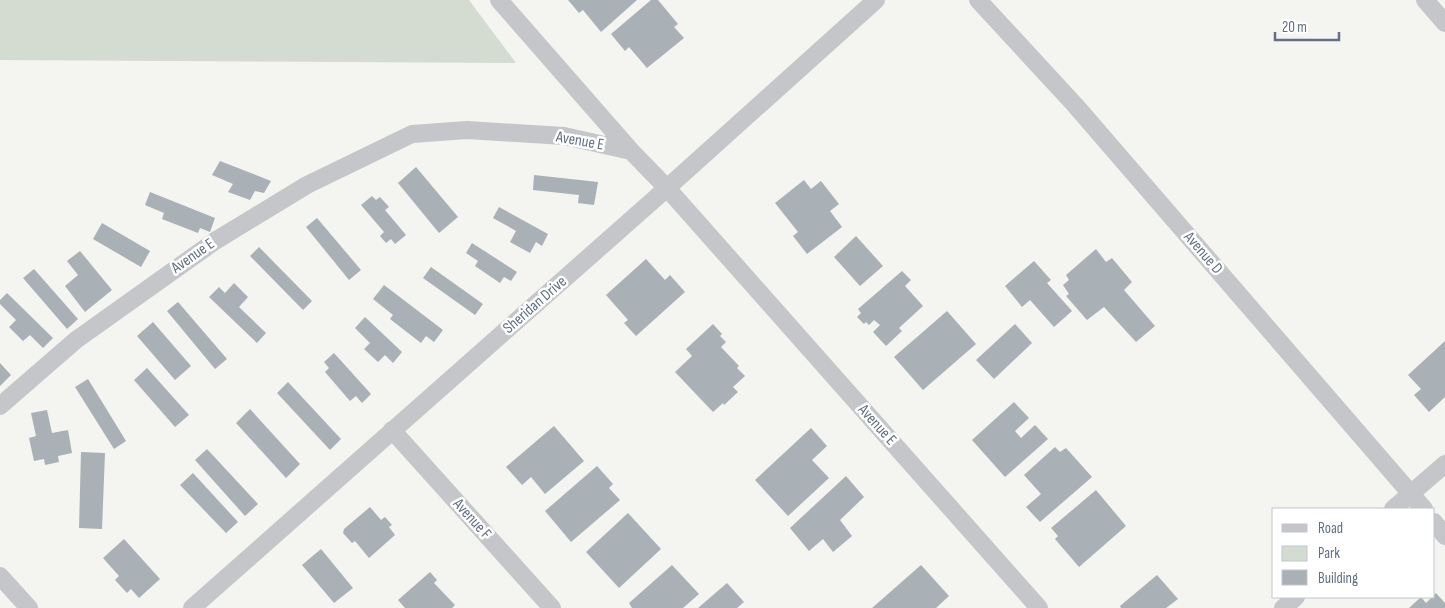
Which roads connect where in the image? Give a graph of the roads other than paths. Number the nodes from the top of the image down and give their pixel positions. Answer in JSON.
{"nodes":[{"id":1,"x":499,"y":0,"type":"edge"},
{"id":2,"x":876,"y":0,"type":"edge"},
{"id":3,"x":978,"y":0,"type":"edge"},
{"id":4,"x":1425,"y":0,"type":"edge"},
{"id":5,"x":1445,"y":23,"type":"edge"},
{"id":6,"x":631,"y":151,"type":"junction"},
{"id":7,"x":667,"y":188,"type":"junction"},
{"id":8,"x":0,"y":406,"type":"edge"},
{"id":9,"x":392,"y":430,"type":"junction"},
{"id":10,"x":1445,"y":464,"type":"edge"},
{"id":11,"x":1411,"y":493,"type":"junction"},
{"id":12,"x":1394,"y":508,"type":"edge"},
{"id":13,"x":1423,"y":508,"type":"edge"},
{"id":14,"x":1435,"y":523,"type":"edge"},
{"id":15,"x":1445,"y":536,"type":"edge"},
{"id":16,"x":0,"y":576,"type":"edge"},
{"id":17,"x":1295,"y":598,"type":"edge"},
{"id":18,"x":29,"y":608,"type":"edge"},
{"id":19,"x":192,"y":608,"type":"edge"},
{"id":20,"x":552,"y":608,"type":"edge"},
{"id":21,"x":1039,"y":608,"type":"edge"},
{"id":22,"x":1283,"y":608,"type":"edge"}],
"edges":[{"from":1,"to":6,"type":"street"},
{"from":2,"to":7,"type":"street","name":"Sheridan Drive"},
{"from":3,"to":11,"type":"street","name":"Avenue D"},
{"from":4,"to":5,"type":"street"},
{"from":6,"to":7,"type":"street","name":"Avenue E"},
{"from":6,"to":8,"type":"street","name":"Avenue E"},
{"from":7,"to":9,"type":"street","name":"Sheridan Drive"},
{"from":7,"to":21,"type":"street","name":"Avenue E"},
{"from":9,"to":19,"type":"street","name":"Sheridan Drive"},
{"from":9,"to":20,"type":"street","name":"Avenue F"},
{"from":10,"to":11,"type":"street"},
{"from":11,"to":12,"type":"street"},
{"from":11,"to":13,"type":"street","name":"Avenue D"},
{"from":14,"to":15,"type":"street"},
{"from":16,"to":18,"type":"street"},
{"from":17,"to":22,"type":"street"}]}
